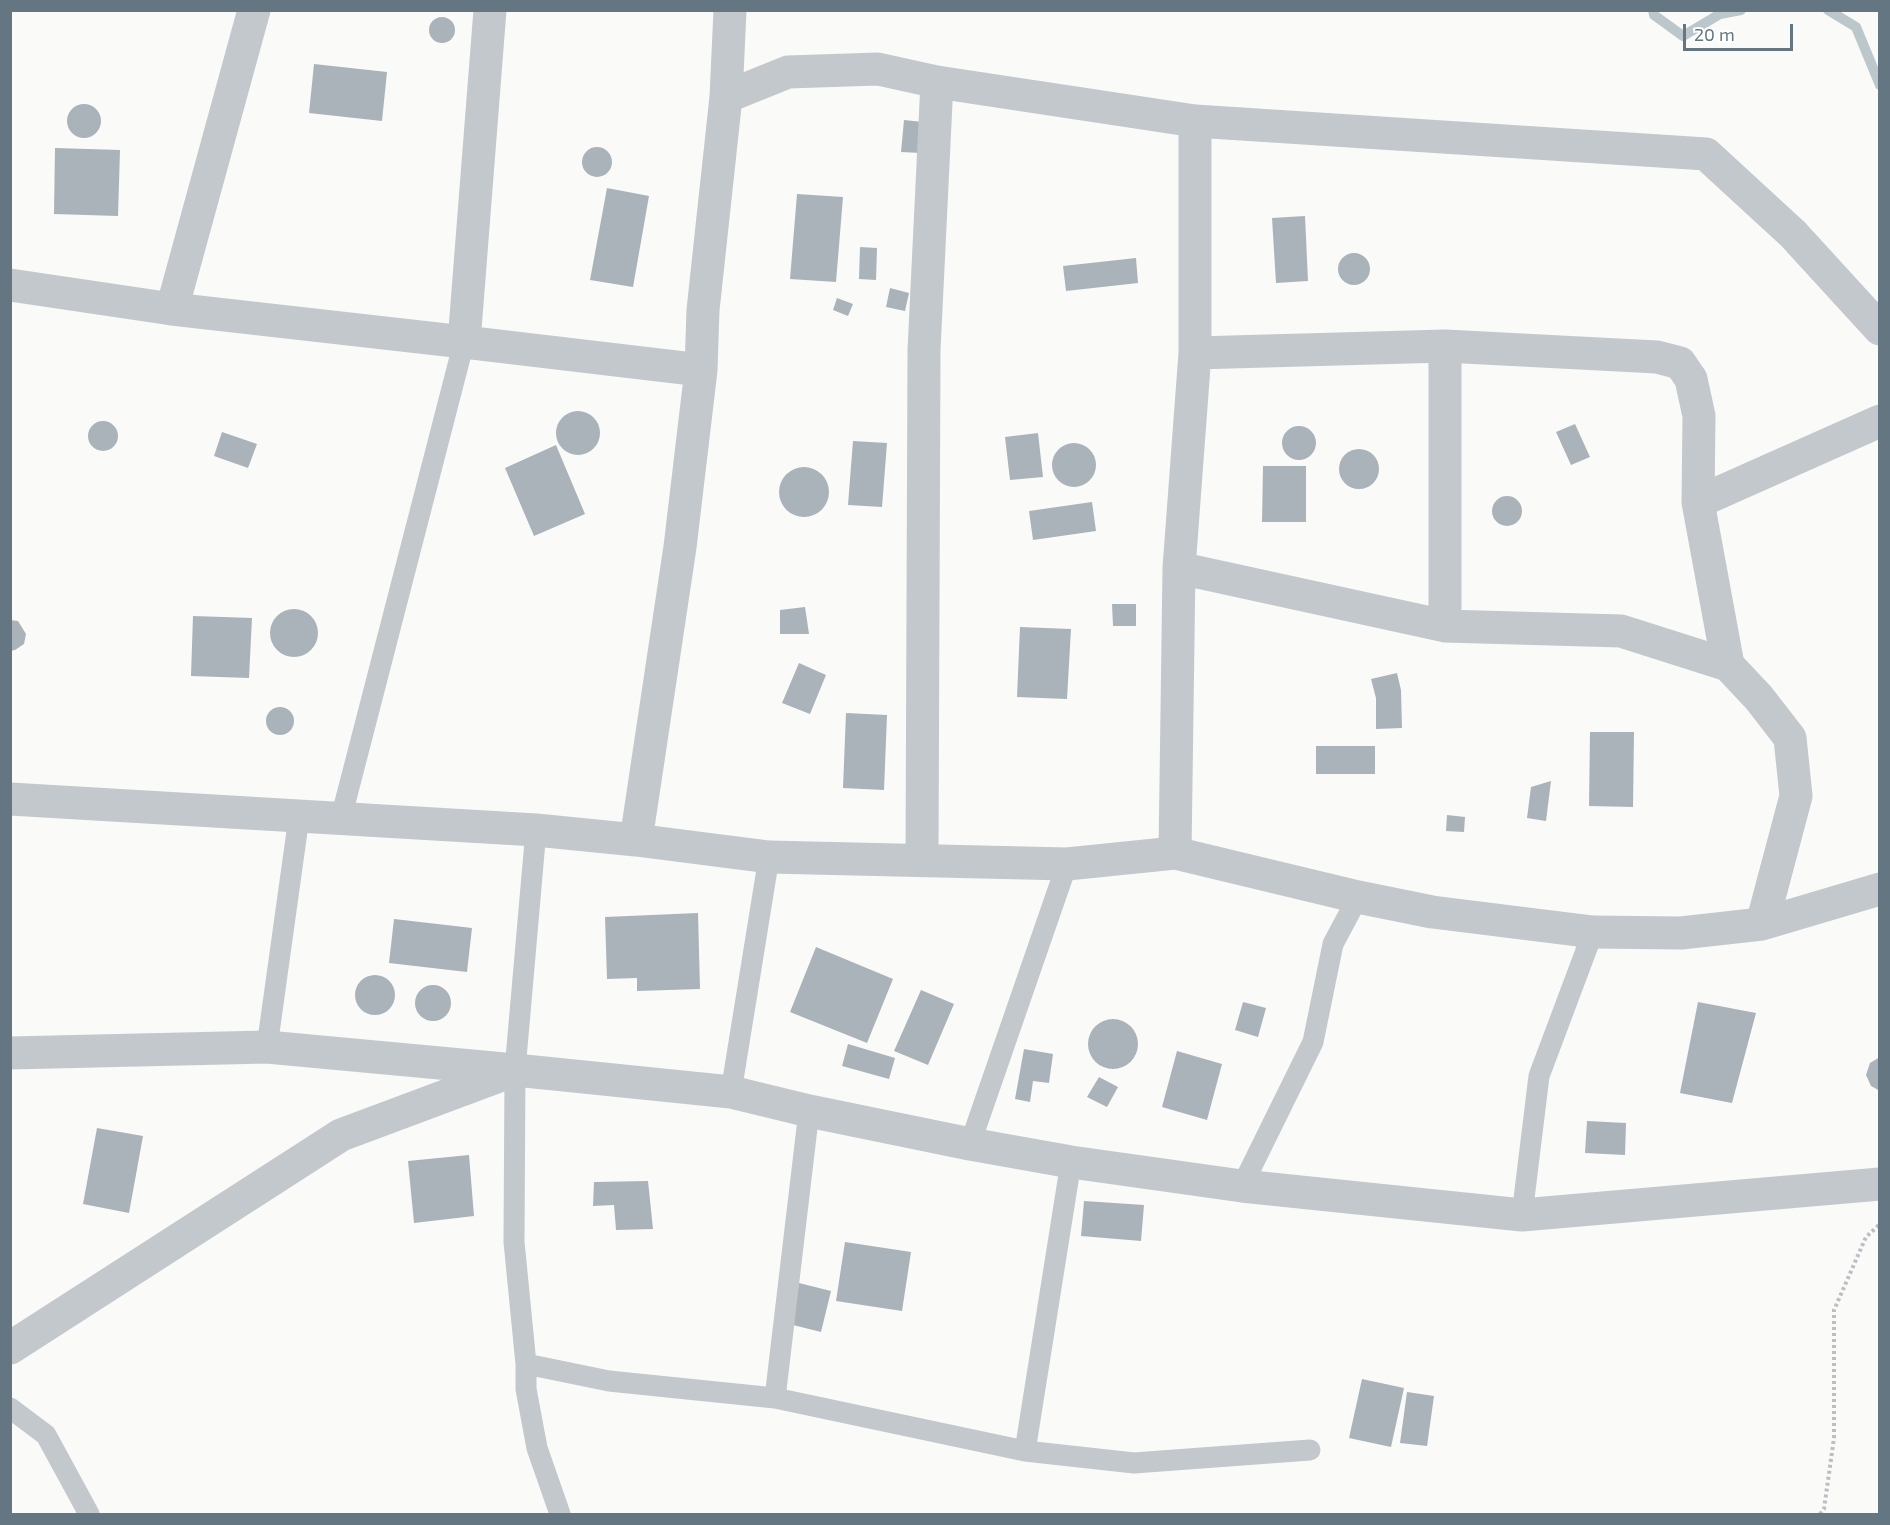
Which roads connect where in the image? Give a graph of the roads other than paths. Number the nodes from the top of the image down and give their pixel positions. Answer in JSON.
{"nodes":[{"id":1,"x":254,"y":10,"type":"edge"},
{"id":2,"x":490,"y":10,"type":"edge"},
{"id":3,"x":730,"y":10,"type":"edge"},
{"id":4,"x":938,"y":82,"type":"junction"},
{"id":5,"x":726,"y":97,"type":"junction"},
{"id":6,"x":1195,"y":121,"type":"junction"},
{"id":7,"x":10,"y":285,"type":"edge"},
{"id":8,"x":172,"y":309,"type":"junction"},
{"id":9,"x":1880,"y":330,"type":"edge"},
{"id":10,"x":464,"y":342,"type":"junction"},
{"id":11,"x":1445,"y":346,"type":"junction"},
{"id":12,"x":1196,"y":353,"type":"junction"},
{"id":13,"x":701,"y":370,"type":"junction"},
{"id":14,"x":1880,"y":421,"type":"edge"},
{"id":15,"x":1698,"y":502,"type":"junction"},
{"id":16,"x":1179,"y":568,"type":"junction"},
{"id":17,"x":1445,"y":626,"type":"junction"},
{"id":18,"x":1728,"y":665,"type":"junction"},
{"id":19,"x":10,"y":799,"type":"edge"},
{"id":20,"x":299,"y":817,"type":"junction"},
{"id":21,"x":341,"y":818,"type":"junction"},
{"id":22,"x":536,"y":830,"type":"junction"},
{"id":23,"x":636,"y":840,"type":"junction"},
{"id":24,"x":1174,"y":853,"type":"junction"},
{"id":25,"x":769,"y":857,"type":"junction"},
{"id":26,"x":922,"y":860,"type":"junction"},
{"id":27,"x":1067,"y":864,"type":"junction"},
{"id":28,"x":1880,"y":889,"type":"edge"},
{"id":29,"x":1358,"y":897,"type":"junction"},
{"id":30,"x":1762,"y":924,"type":"junction"},
{"id":31,"x":1593,"y":932,"type":"junction"},
{"id":32,"x":267,"y":1047,"type":"junction"},
{"id":33,"x":10,"y":1053,"type":"edge"},
{"id":34,"x":515,"y":1070,"type":"junction"},
{"id":35,"x":731,"y":1092,"type":"junction"},
{"id":36,"x":809,"y":1111,"type":"junction"},
{"id":37,"x":970,"y":1144,"type":"junction"},
{"id":38,"x":1071,"y":1162,"type":"junction"},
{"id":39,"x":1880,"y":1184,"type":"edge"},
{"id":40,"x":1242,"y":1186,"type":"junction"},
{"id":41,"x":1522,"y":1215,"type":"junction"},
{"id":42,"x":10,"y":1348,"type":"edge"},
{"id":43,"x":526,"y":1364,"type":"junction"},
{"id":44,"x":775,"y":1398,"type":"junction"},
{"id":45,"x":10,"y":1408,"type":"edge"},
{"id":46,"x":1024,"y":1450,"type":"junction"},
{"id":47,"x":1310,"y":1450,"type":"dead end"},
{"id":48,"x":89,"y":1515,"type":"edge"},
{"id":49,"x":560,"y":1515,"type":"edge"}],
"edges":[{"from":1,"to":8,"type":"street"},
{"from":2,"to":10,"type":"street"},
{"from":3,"to":5,"type":"street"},
{"from":4,"to":5,"type":"street"},
{"from":4,"to":6,"type":"street"},
{"from":4,"to":26,"type":"street"},
{"from":5,"to":13,"type":"street"},
{"from":6,"to":9,"type":"street"},
{"from":6,"to":12,"type":"street"},
{"from":7,"to":8,"type":"street"},
{"from":8,"to":10,"type":"street"},
{"from":10,"to":13,"type":"street"},
{"from":10,"to":21,"type":"lane"},
{"from":11,"to":12,"type":"street"},
{"from":11,"to":15,"type":"street"},
{"from":11,"to":17,"type":"street"},
{"from":12,"to":16,"type":"street"},
{"from":13,"to":23,"type":"street"},
{"from":14,"to":15,"type":"street"},
{"from":15,"to":18,"type":"street"},
{"from":16,"to":17,"type":"street"},
{"from":16,"to":24,"type":"street"},
{"from":17,"to":18,"type":"street"},
{"from":18,"to":30,"type":"street"},
{"from":19,"to":20,"type":"street"},
{"from":20,"to":21,"type":"street"},
{"from":20,"to":32,"type":"lane"},
{"from":21,"to":22,"type":"street"},
{"from":22,"to":23,"type":"street"},
{"from":22,"to":34,"type":"lane"},
{"from":23,"to":25,"type":"street"},
{"from":24,"to":27,"type":"street"},
{"from":24,"to":29,"type":"street"},
{"from":25,"to":26,"type":"street"},
{"from":25,"to":35,"type":"lane"},
{"from":26,"to":27,"type":"street"},
{"from":27,"to":37,"type":"lane"},
{"from":28,"to":30,"type":"street"},
{"from":29,"to":31,"type":"street"},
{"from":29,"to":40,"type":"lane"},
{"from":30,"to":31,"type":"street"},
{"from":31,"to":41,"type":"lane"},
{"from":32,"to":33,"type":"street"},
{"from":32,"to":34,"type":"street"},
{"from":34,"to":35,"type":"street"},
{"from":34,"to":42,"type":"street"},
{"from":34,"to":43,"type":"lane"},
{"from":35,"to":36,"type":"street"},
{"from":36,"to":37,"type":"street"},
{"from":36,"to":44,"type":"lane"},
{"from":37,"to":38,"type":"street"},
{"from":38,"to":40,"type":"street"},
{"from":38,"to":46,"type":"lane"},
{"from":39,"to":41,"type":"street"},
{"from":40,"to":41,"type":"street"},
{"from":43,"to":44,"type":"lane"},
{"from":43,"to":49,"type":"lane"},
{"from":44,"to":46,"type":"lane"},
{"from":45,"to":48,"type":"lane"},
{"from":46,"to":47,"type":"lane"}]}
